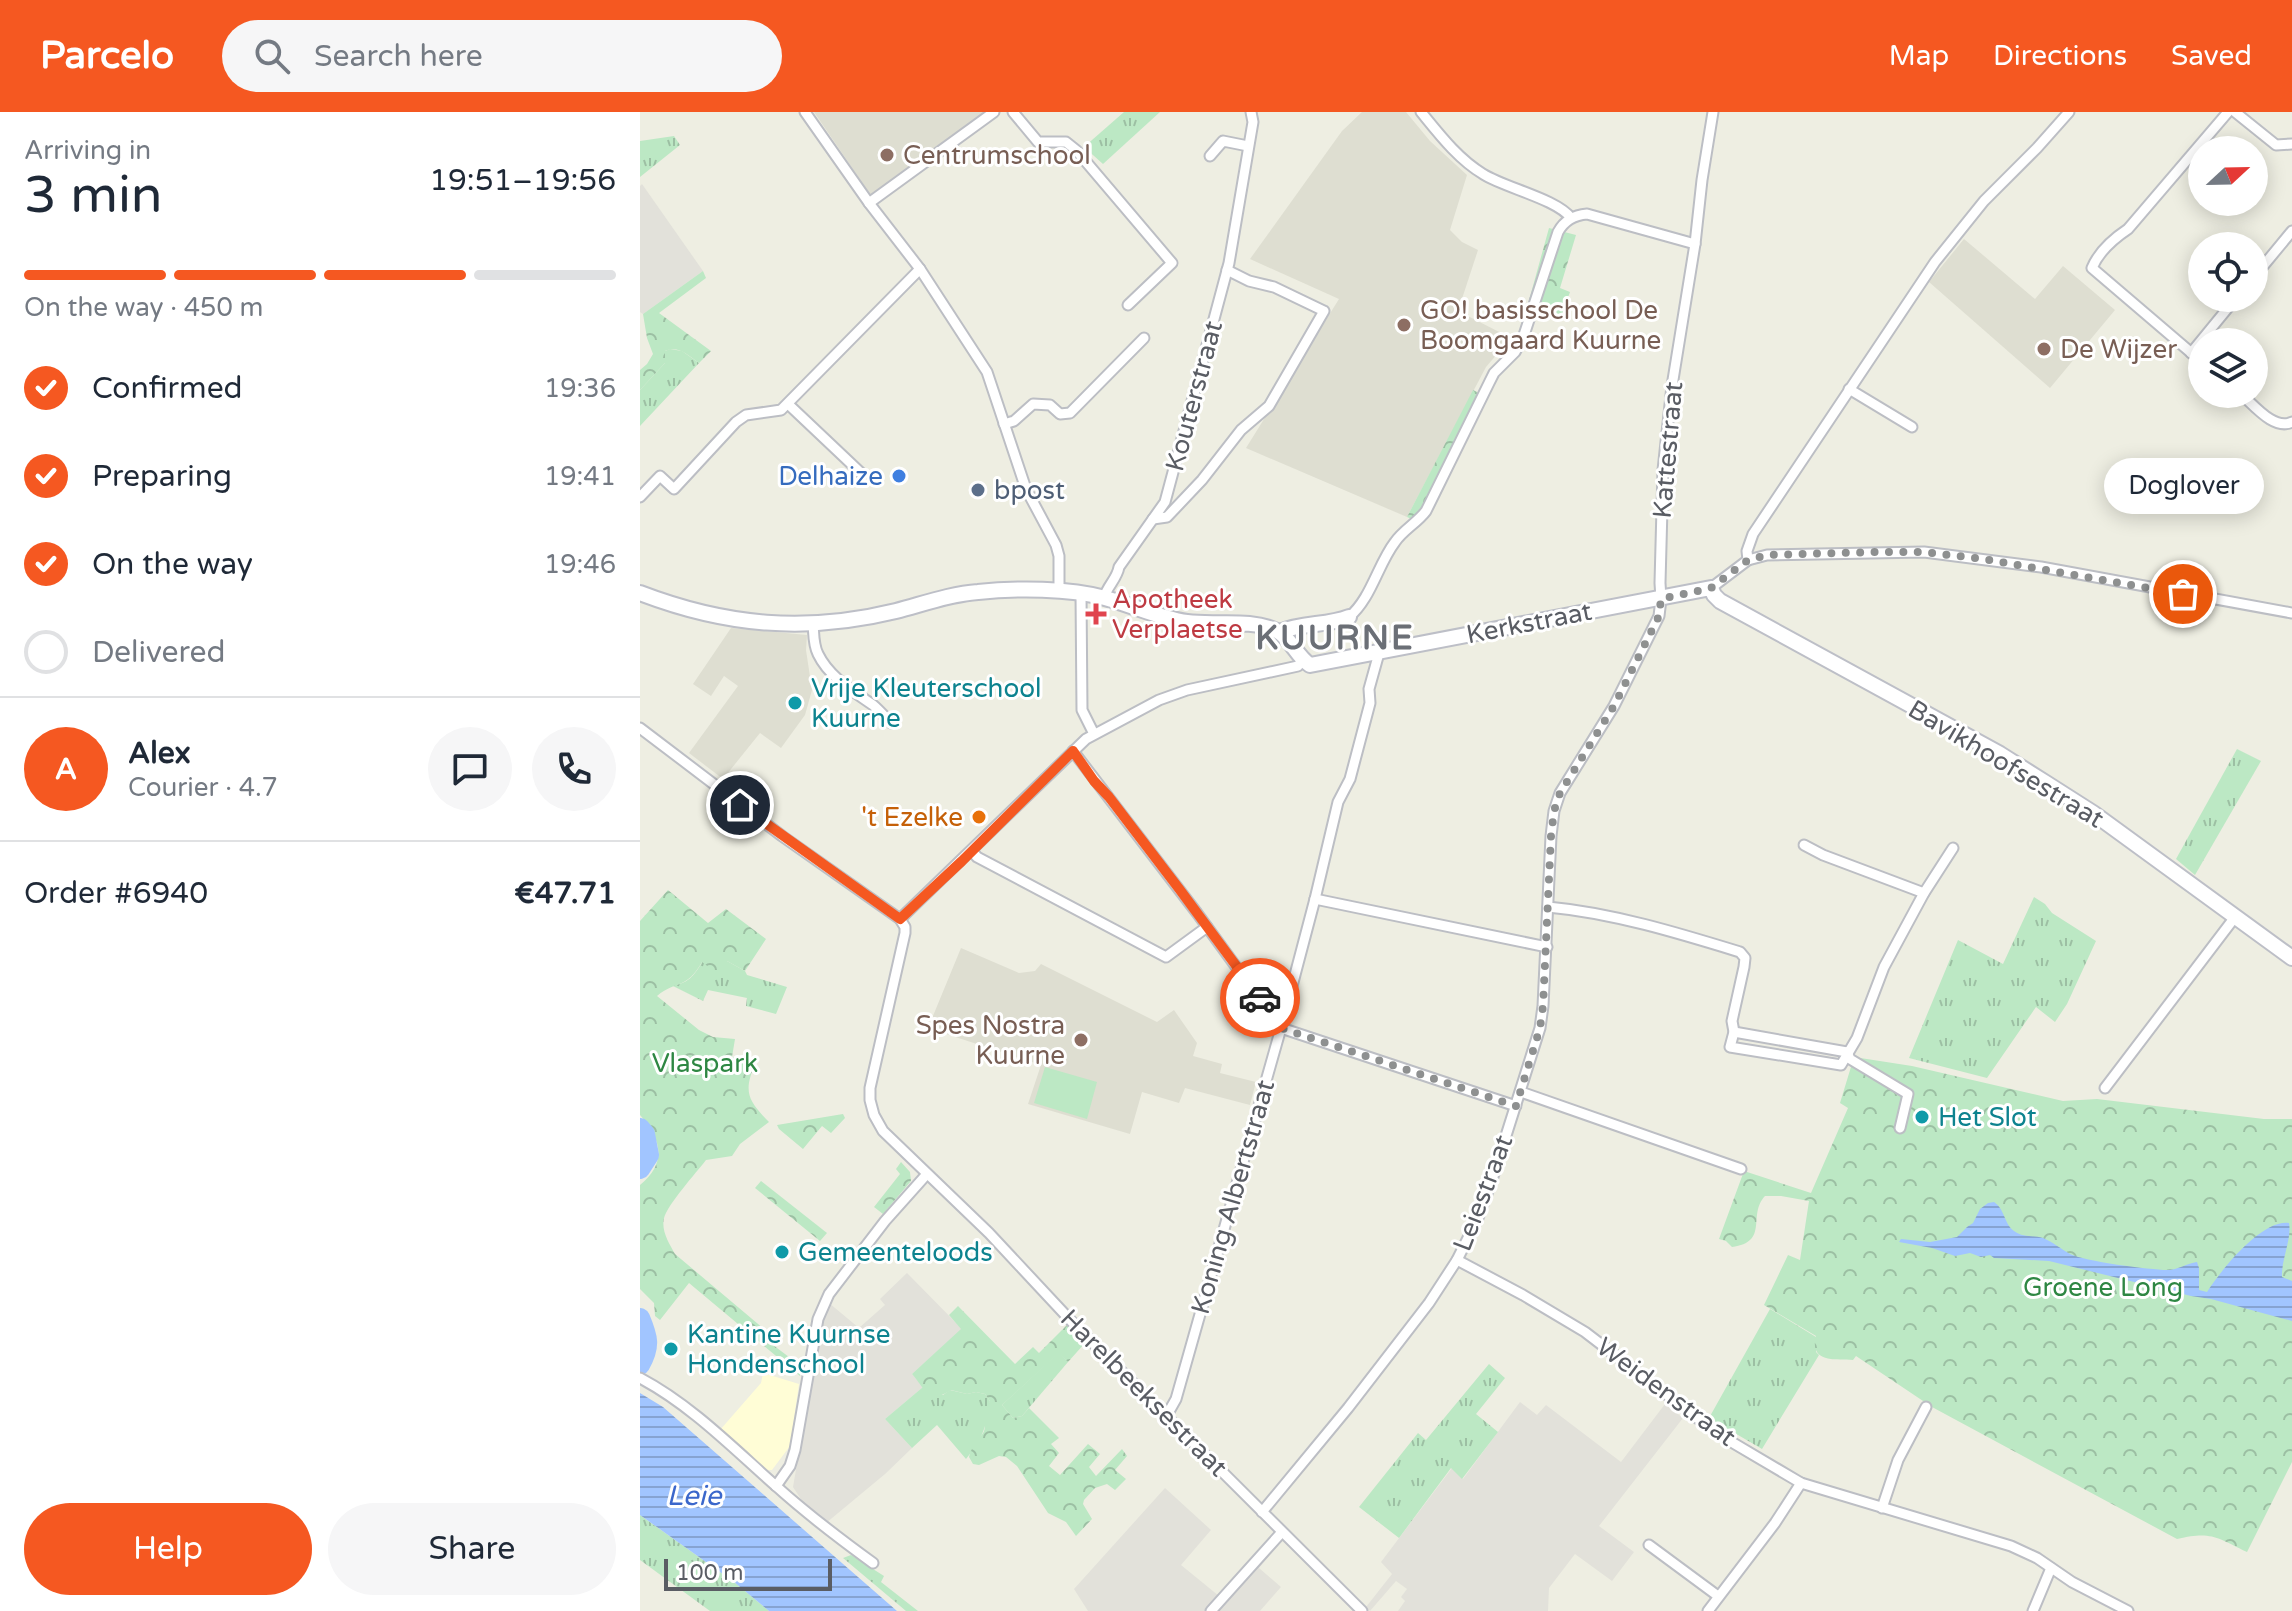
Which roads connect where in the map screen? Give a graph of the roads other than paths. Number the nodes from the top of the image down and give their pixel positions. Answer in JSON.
{"nodes":[{"id":1,"x":805,"y":112,"type":"edge"},
{"id":2,"x":994,"y":112,"type":"edge"},
{"id":3,"x":1013,"y":112,"type":"edge"},
{"id":4,"x":1251,"y":112,"type":"edge"},
{"id":5,"x":1421,"y":112,"type":"edge"},
{"id":6,"x":1713,"y":112,"type":"edge"},
{"id":7,"x":2069,"y":112,"type":"edge"},
{"id":8,"x":2228,"y":112,"type":"edge"},
{"id":9,"x":2235,"y":112,"type":"edge"},
{"id":10,"x":2292,"y":144,"type":"edge"},
{"id":11,"x":1248,"y":146,"type":"junction"},
{"id":12,"x":1210,"y":156,"type":"dead end"},
{"id":13,"x":869,"y":203,"type":"junction"},
{"id":14,"x":1571,"y":218,"type":"junction"},
{"id":15,"x":2292,"y":231,"type":"edge"},
{"id":16,"x":1695,"y":244,"type":"junction"},
{"id":17,"x":2268,"y":260,"type":"edge"},
{"id":18,"x":920,"y":269,"type":"junction"},
{"id":19,"x":1227,"y":270,"type":"junction"},
{"id":20,"x":1128,"y":305,"type":"dead end"},
{"id":21,"x":2225,"y":312,"type":"edge"},
{"id":22,"x":2211,"y":328,"type":"edge"},
{"id":23,"x":1144,"y":338,"type":"dead end"},
{"id":24,"x":2188,"y":350,"type":"edge"},
{"id":25,"x":1849,"y":389,"type":"junction"},
{"id":26,"x":788,"y":404,"type":"junction"},
{"id":27,"x":2258,"y":408,"type":"edge"},
{"id":28,"x":2292,"y":422,"type":"edge"},
{"id":29,"x":1004,"y":424,"type":"junction"},
{"id":30,"x":1912,"y":427,"type":"dead end"},
{"id":31,"x":862,"y":474,"type":"dead end"},
{"id":32,"x":640,"y":497,"type":"edge"},
{"id":33,"x":1153,"y":519,"type":"junction"},
{"id":34,"x":1748,"y":560,"type":"junction"},
{"id":35,"x":1711,"y":588,"type":"junction"},
{"id":36,"x":1059,"y":592,"type":"junction"},
{"id":37,"x":640,"y":593,"type":"edge"},
{"id":38,"x":1081,"y":594,"type":"junction"},
{"id":39,"x":1104,"y":598,"type":"junction"},
{"id":40,"x":1661,"y":599,"type":"junction"},
{"id":41,"x":2292,"y":613,"type":"edge"},
{"id":42,"x":1349,"y":617,"type":"joint"},
{"id":43,"x":813,"y":623,"type":"junction"},
{"id":44,"x":1280,"y":632,"type":"junction"},
{"id":45,"x":1379,"y":653,"type":"junction"},
{"id":46,"x":1302,"y":660,"type":"junction"},
{"id":47,"x":891,"y":723,"type":"dead end"},
{"id":48,"x":640,"y":728,"type":"edge"},
{"id":49,"x":1094,"y":734,"type":"junction"},
{"id":50,"x":1073,"y":751,"type":"junction"},
{"id":51,"x":1804,"y":845,"type":"dead end"},
{"id":52,"x":1953,"y":848,"type":"dead end"},
{"id":53,"x":972,"y":851,"type":"junction"},
{"id":54,"x":1924,"y":893,"type":"junction"},
{"id":55,"x":1315,"y":899,"type":"junction"},
{"id":56,"x":1548,"y":907,"type":"junction"},
{"id":57,"x":912,"y":909,"type":"joint"},
{"id":58,"x":2235,"y":917,"type":"junction"},
{"id":59,"x":902,"y":923,"type":"junction"},
{"id":60,"x":1207,"y":927,"type":"junction"},
{"id":61,"x":1547,"y":947,"type":"junction"},
{"id":62,"x":2292,"y":958,"type":"edge"},
{"id":63,"x":1282,"y":1024,"type":"junction"},
{"id":64,"x":1734,"y":1032,"type":"junction"},
{"id":65,"x":1847,"y":1052,"type":"junction"},
{"id":66,"x":2105,"y":1088,"type":"dead end"},
{"id":67,"x":1521,"y":1092,"type":"junction"},
{"id":68,"x":1516,"y":1106,"type":"junction"},
{"id":69,"x":1900,"y":1128,"type":"dead end"},
{"id":70,"x":1741,"y":1169,"type":"dead end"},
{"id":71,"x":927,"y":1174,"type":"junction"},
{"id":72,"x":1457,"y":1260,"type":"junction"},
{"id":73,"x":643,"y":1379,"type":"edge"},
{"id":74,"x":1926,"y":1407,"type":"dead end"},
{"id":75,"x":1167,"y":1415,"type":"junction"},
{"id":76,"x":1801,"y":1483,"type":"junction"},
{"id":77,"x":776,"y":1486,"type":"junction"},
{"id":78,"x":1882,"y":1508,"type":"junction"},
{"id":79,"x":1262,"y":1512,"type":"junction"},
{"id":80,"x":1282,"y":1532,"type":"junction"},
{"id":81,"x":1649,"y":1545,"type":"dead end"},
{"id":82,"x":873,"y":1563,"type":"dead end"},
{"id":83,"x":2051,"y":1568,"type":"junction"},
{"id":84,"x":1718,"y":1596,"type":"junction"},
{"id":85,"x":1211,"y":1611,"type":"edge"},
{"id":86,"x":1362,"y":1611,"type":"edge"},
{"id":87,"x":1708,"y":1611,"type":"edge"},
{"id":88,"x":2033,"y":1611,"type":"edge"},
{"id":89,"x":2128,"y":1611,"type":"edge"}],
"edges":[{"from":1,"to":13,"type":"street"},
{"from":2,"to":13,"type":"street"},
{"from":3,"to":20,"type":"street"},
{"from":4,"to":11,"type":"street","name":"Kouterstraat"},
{"from":5,"to":14,"type":"street"},
{"from":6,"to":16,"type":"street","name":"Kattestraat"},
{"from":7,"to":25,"type":"street"},
{"from":8,"to":24,"type":"street"},
{"from":9,"to":10,"type":"street"},
{"from":11,"to":12,"type":"street"},
{"from":11,"to":19,"type":"street","name":"Kouterstraat"},
{"from":13,"to":18,"type":"street"},
{"from":14,"to":16,"type":"street"},
{"from":14,"to":42,"type":"street"},
{"from":15,"to":17,"type":"street"},
{"from":16,"to":40,"type":"street","name":"Kattestraat"},
{"from":18,"to":26,"type":"street"},
{"from":18,"to":29,"type":"street"},
{"from":19,"to":33,"type":"street","name":"Kouterstraat"},
{"from":19,"to":33,"type":"street","name":"Kouterstraat"},
{"from":21,"to":22,"type":"street"},
{"from":23,"to":29,"type":"street"},
{"from":25,"to":30,"type":"street"},
{"from":25,"to":34,"type":"street"},
{"from":26,"to":31,"type":"street"},
{"from":26,"to":32,"type":"street"},
{"from":27,"to":28,"type":"street"},
{"from":29,"to":36,"type":"street"},
{"from":33,"to":39,"type":"street","name":"Kouterstraat"},
{"from":34,"to":35,"type":"street","name":"Kerkstraat"},
{"from":34,"to":41,"type":"street"},
{"from":35,"to":40,"type":"street","name":"Kerkstraat"},
{"from":35,"to":58,"type":"street","name":"Bavikhoofsestraat"},
{"from":36,"to":38,"type":"street"},
{"from":36,"to":43,"type":"street"},
{"from":37,"to":43,"type":"street"},
{"from":38,"to":39,"type":"street"},
{"from":38,"to":49,"type":"street"},
{"from":39,"to":44,"type":"street"},
{"from":40,"to":45,"type":"street","name":"Kerkstraat"},
{"from":40,"to":56,"type":"street","name":"Leiestraat"},
{"from":42,"to":44,"type":"street"},
{"from":43,"to":47,"type":"street"},
{"from":44,"to":46,"type":"street"},
{"from":45,"to":46,"type":"street","name":"Kerkstraat"},
{"from":45,"to":55,"type":"street","name":"Koning Albertstraat"},
{"from":46,"to":49,"type":"street","name":"Kerkstraat"},
{"from":48,"to":59,"type":"street"},
{"from":49,"to":50,"type":"street","name":"Kerkstraat"},
{"from":50,"to":53,"type":"street","name":"Kerkstraat"},
{"from":50,"to":60,"type":"street"},
{"from":51,"to":54,"type":"street"},
{"from":52,"to":54,"type":"street"},
{"from":53,"to":57,"type":"street","name":"Kerkstraat"},
{"from":53,"to":60,"type":"street"},
{"from":54,"to":65,"type":"street"},
{"from":55,"to":61,"type":"street"},
{"from":55,"to":63,"type":"street","name":"Koning Albertstraat"},
{"from":56,"to":61,"type":"street","name":"Leiestraat"},
{"from":56,"to":64,"type":"street"},
{"from":57,"to":59,"type":"street","name":"Harelbeeksestraat"},
{"from":58,"to":62,"type":"street","name":"Bavikhoofsestraat"},
{"from":58,"to":66,"type":"street"},
{"from":59,"to":71,"type":"street","name":"Harelbeeksestraat"},
{"from":60,"to":63,"type":"street"},
{"from":61,"to":67,"type":"street","name":"Leiestraat"},
{"from":63,"to":68,"type":"street"},
{"from":63,"to":75,"type":"street","name":"Koning Albertstraat"},
{"from":64,"to":65,"type":"street"},
{"from":64,"to":65,"type":"street"},
{"from":65,"to":69,"type":"street"},
{"from":67,"to":68,"type":"street","name":"Leiestraat"},
{"from":67,"to":70,"type":"street"},
{"from":68,"to":72,"type":"street","name":"Leiestraat"},
{"from":71,"to":75,"type":"street","name":"Harelbeeksestraat"},
{"from":71,"to":77,"type":"street"},
{"from":72,"to":76,"type":"street","name":"Weidenstraat"},
{"from":72,"to":79,"type":"street","name":"Leiestraat"},
{"from":73,"to":77,"type":"street"},
{"from":74,"to":78,"type":"street"},
{"from":75,"to":79,"type":"street","name":"Harelbeeksestraat"},
{"from":76,"to":78,"type":"street","name":"Weidenstraat"},
{"from":76,"to":84,"type":"street"},
{"from":77,"to":82,"type":"street"},
{"from":78,"to":83,"type":"street","name":"Weidenstraat"},
{"from":79,"to":80,"type":"street","name":"Harelbeeksestraat"},
{"from":80,"to":85,"type":"street"},
{"from":80,"to":86,"type":"street","name":"Harelbeeksestraat"},
{"from":81,"to":84,"type":"street"},
{"from":83,"to":88,"type":"street"},
{"from":83,"to":89,"type":"street","name":"Weidenstraat"},
{"from":84,"to":87,"type":"street"}]}
